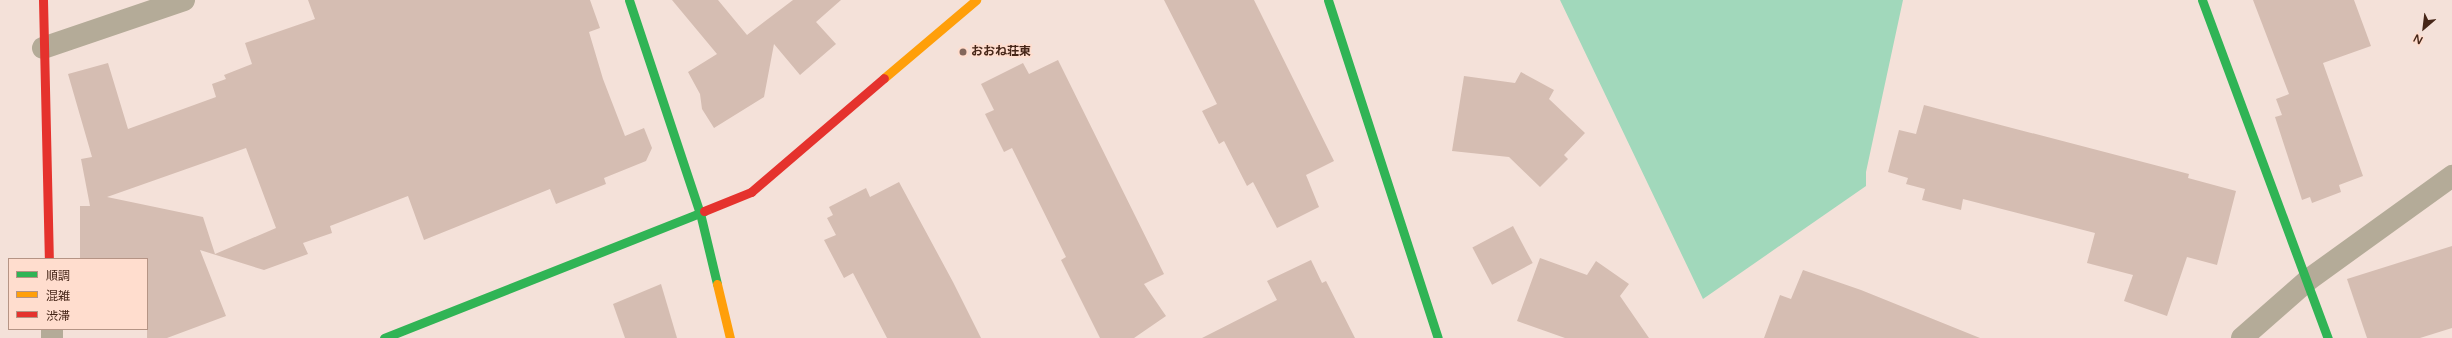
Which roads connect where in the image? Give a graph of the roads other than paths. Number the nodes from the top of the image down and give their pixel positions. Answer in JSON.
{"nodes":[{"id":1,"x":43,"y":0,"type":"edge"},
{"id":2,"x":184,"y":0,"type":"edge"},
{"id":3,"x":629,"y":0,"type":"edge"},
{"id":4,"x":976,"y":0,"type":"edge"},
{"id":5,"x":1328,"y":0,"type":"edge"},
{"id":6,"x":2202,"y":0,"type":"edge"},
{"id":7,"x":43,"y":48,"type":"junction"},
{"id":8,"x":2452,"y":176,"type":"edge"},
{"id":9,"x":700,"y":213,"type":"junction"},
{"id":10,"x":50,"y":258,"type":"edge"},
{"id":11,"x":2308,"y":280,"type":"junction"},
{"id":12,"x":384,"y":338,"type":"edge"},
{"id":13,"x":730,"y":338,"type":"edge"},
{"id":14,"x":1438,"y":338,"type":"edge"},
{"id":15,"x":2242,"y":338,"type":"edge"},
{"id":16,"x":2328,"y":338,"type":"edge"}],
"edges":[{"from":1,"to":7,"type":"street"},
{"from":2,"to":7,"type":"street"},
{"from":3,"to":9,"type":"street"},
{"from":4,"to":9,"type":"street"},
{"from":5,"to":14,"type":"street"},
{"from":6,"to":11,"type":"street"},
{"from":7,"to":10,"type":"street"},
{"from":8,"to":11,"type":"street"},
{"from":9,"to":12,"type":"street"},
{"from":9,"to":13,"type":"street"},
{"from":11,"to":15,"type":"street"},
{"from":11,"to":16,"type":"street"}]}
